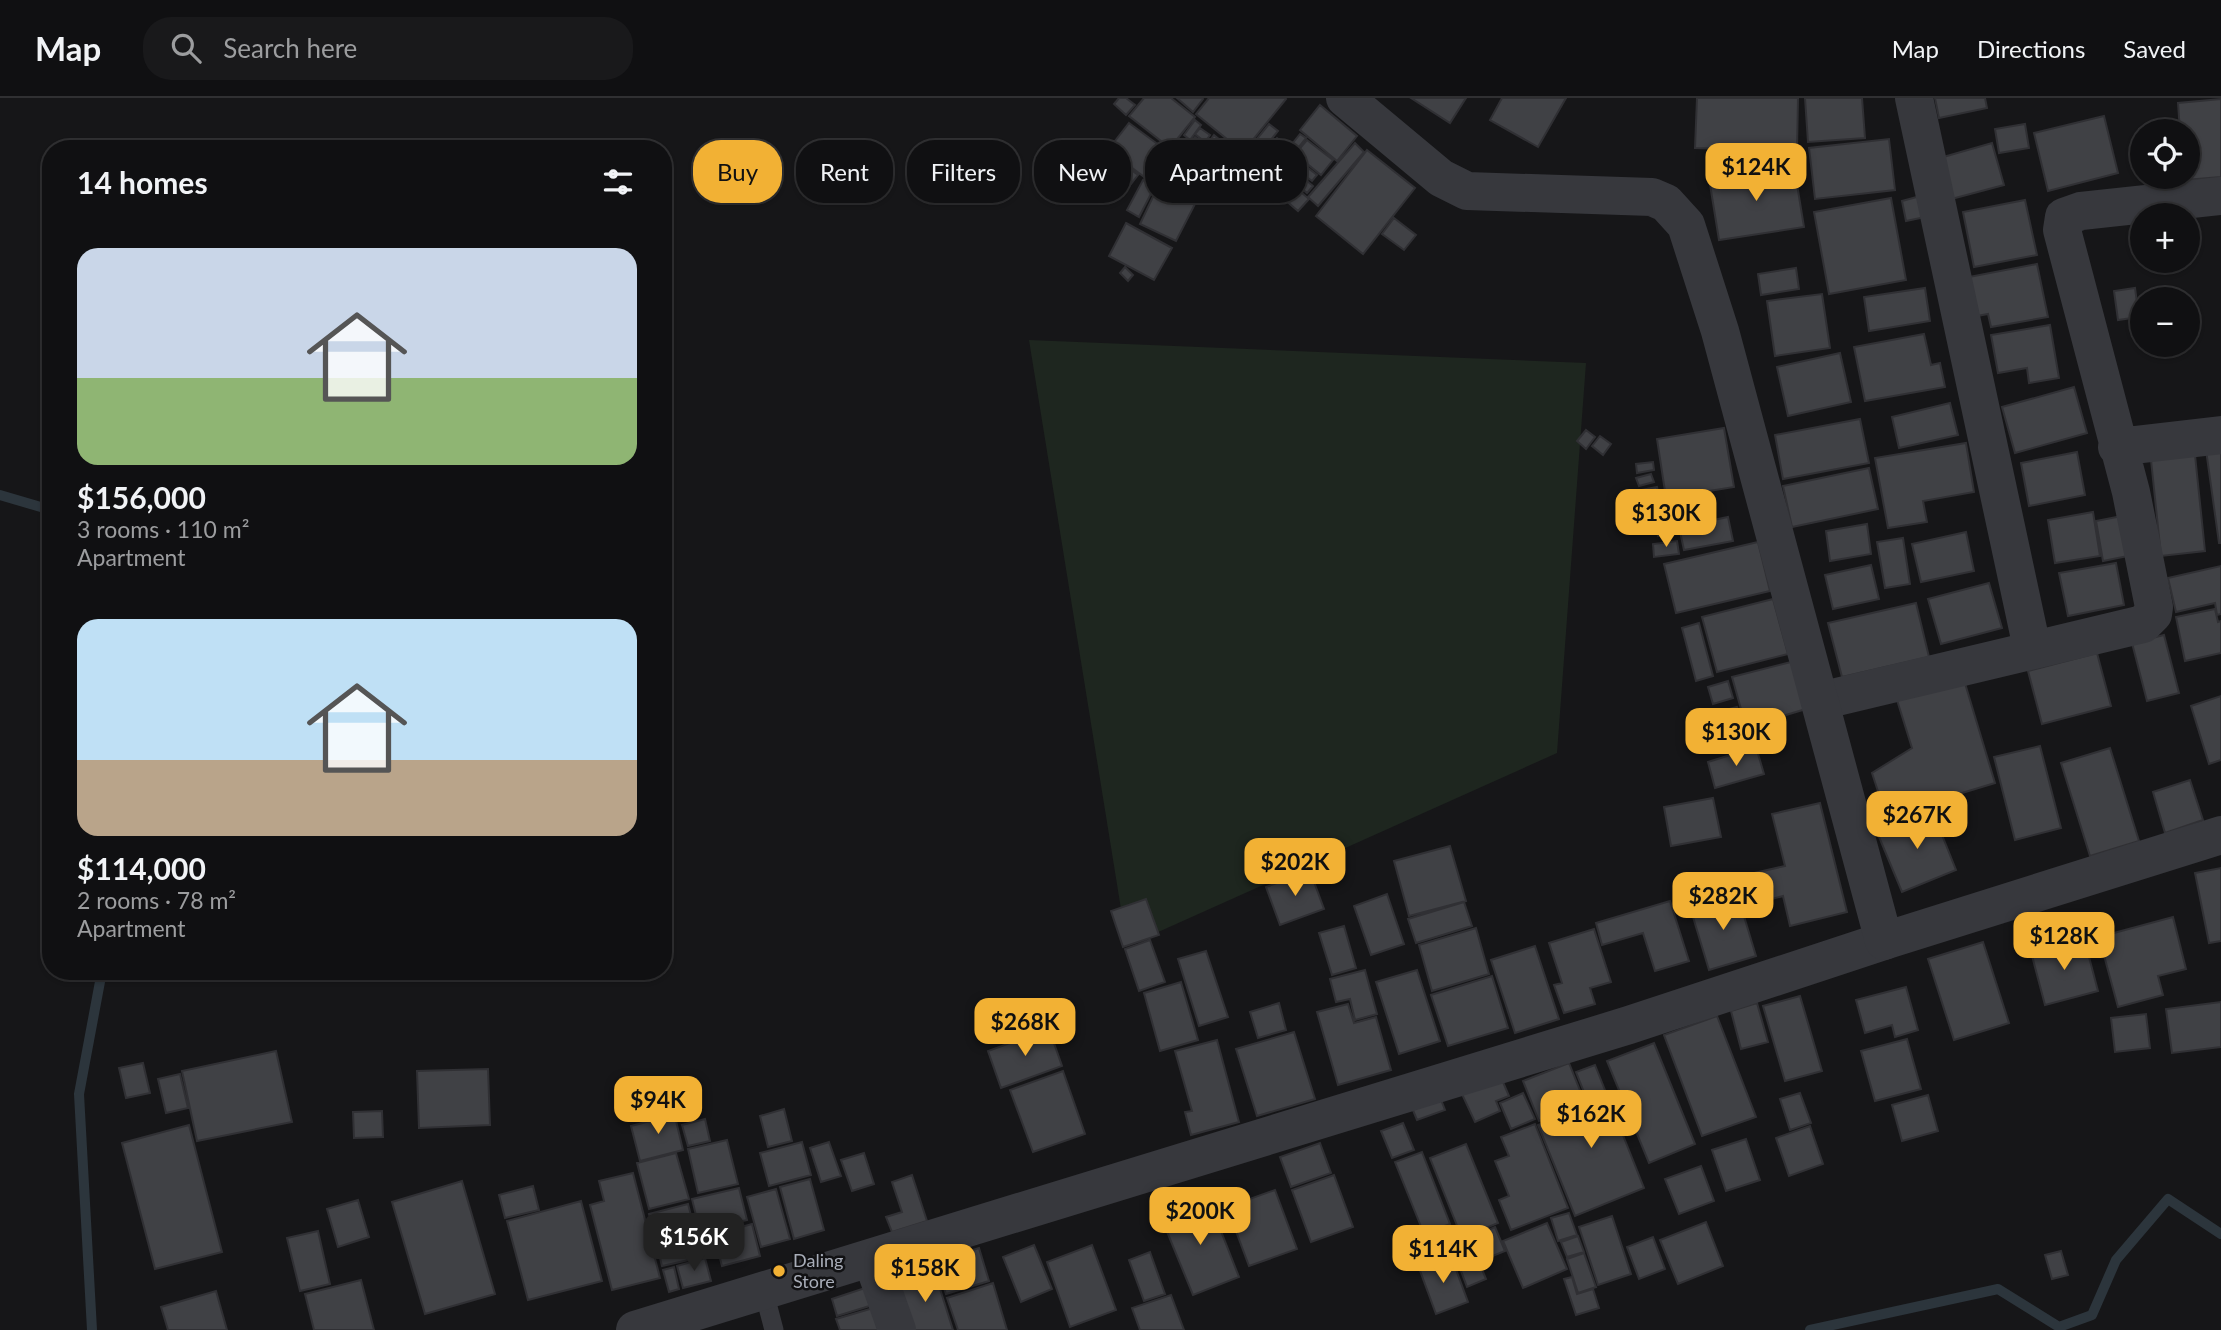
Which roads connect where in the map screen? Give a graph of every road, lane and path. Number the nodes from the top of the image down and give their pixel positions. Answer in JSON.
{"nodes":[{"id":1,"x":1345,"y":98,"type":"edge"},
{"id":2,"x":1914,"y":98,"type":"edge"},
{"id":3,"x":2221,"y":195,"type":"edge"},
{"id":4,"x":2221,"y":435,"type":"edge"},
{"id":5,"x":2118,"y":447,"type":"junction"},
{"id":6,"x":2032,"y":648,"type":"junction"},
{"id":7,"x":1820,"y":701,"type":"junction"},
{"id":8,"x":2221,"y":835,"type":"edge"},
{"id":9,"x":1884,"y":941,"type":"junction"},
{"id":10,"x":872,"y":1259,"type":"junction"},
{"id":11,"x":764,"y":1292,"type":"junction"},
{"id":12,"x":640,"y":1329,"type":"edge"},
{"id":13,"x":774,"y":1330,"type":"edge"},
{"id":14,"x":897,"y":1330,"type":"edge"}],
"edges":[{"from":1,"to":7,"type":"street"},
{"from":2,"to":6,"type":"street"},
{"from":3,"to":5,"type":"street"},
{"from":4,"to":5,"type":"street"},
{"from":5,"to":6,"type":"street"},
{"from":6,"to":7,"type":"street"},
{"from":7,"to":9,"type":"street"},
{"from":8,"to":9,"type":"street"},
{"from":9,"to":10,"type":"street"},
{"from":10,"to":11,"type":"street"},
{"from":10,"to":14,"type":"street"},
{"from":11,"to":12,"type":"street"},
{"from":11,"to":13,"type":"lane"}]}
